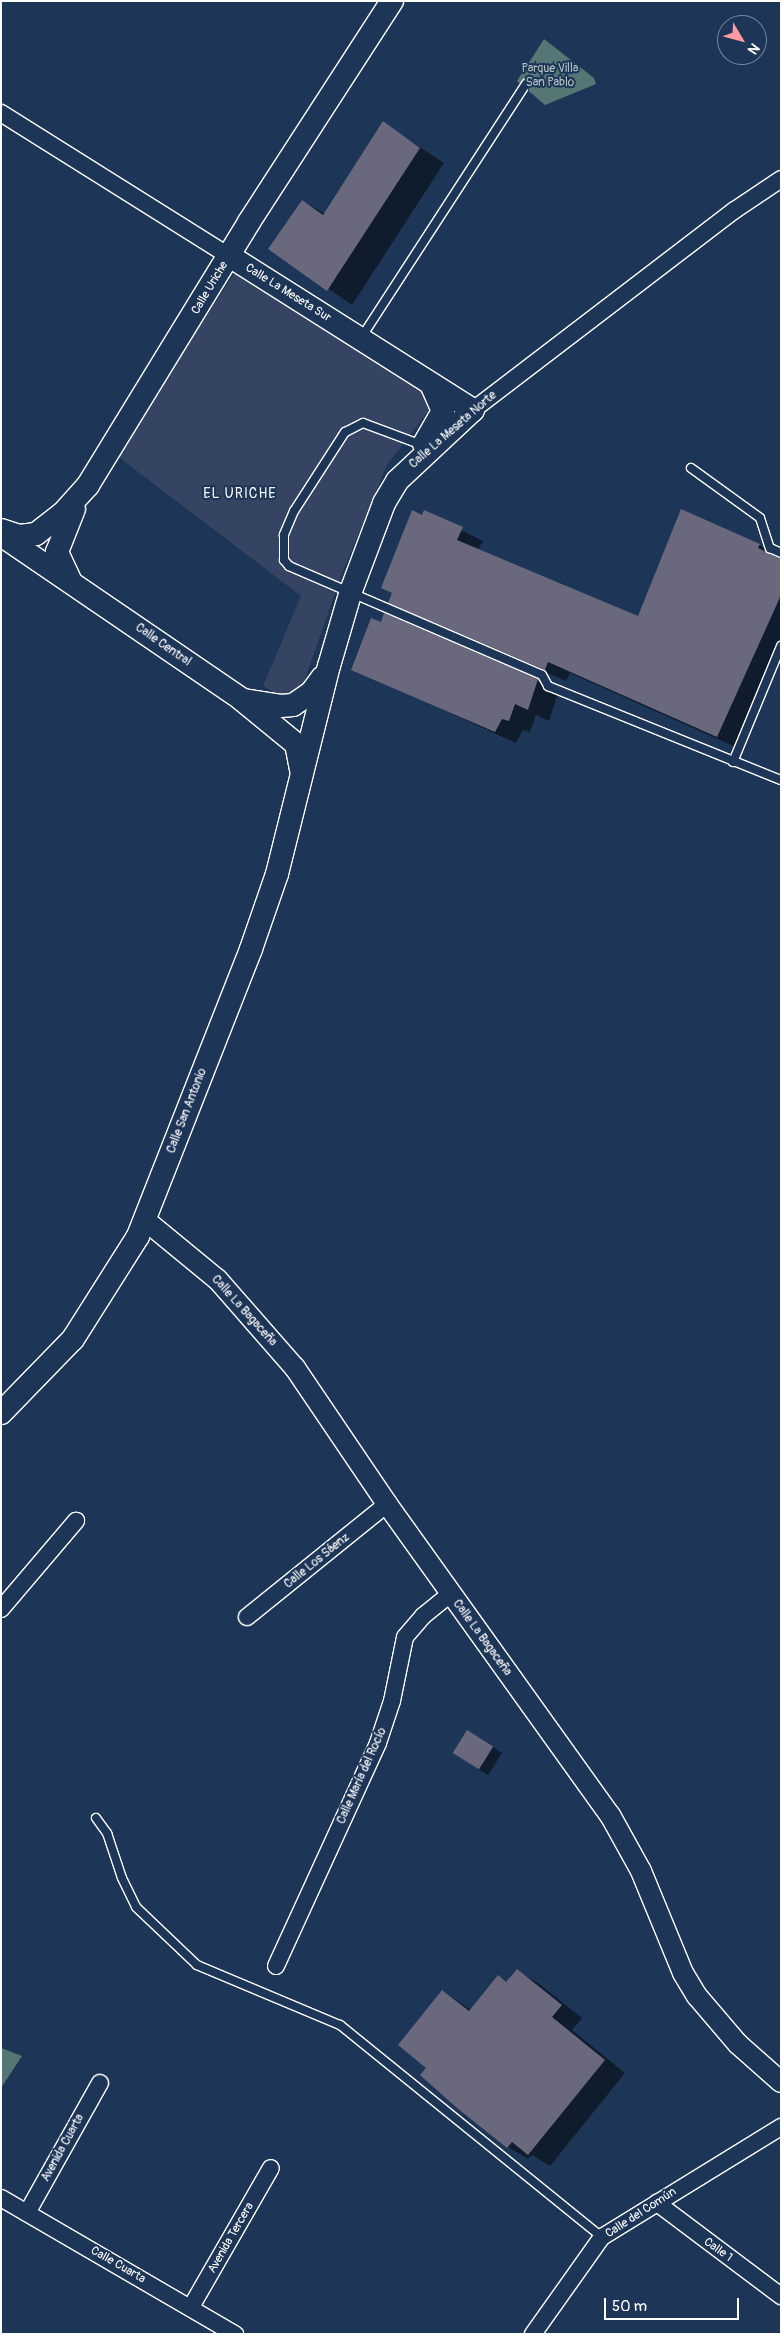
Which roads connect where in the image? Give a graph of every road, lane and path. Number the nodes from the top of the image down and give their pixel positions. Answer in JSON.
{"nodes":[{"id":1,"x":392,"y":1,"type":"edge"},
{"id":2,"x":526,"y":84,"type":"dead end"},
{"id":3,"x":1,"y":113,"type":"edge"},
{"id":4,"x":781,"y":179,"type":"edge"},
{"id":5,"x":229,"y":256,"type":"junction"},
{"id":6,"x":254,"y":271,"type":"junction"},
{"id":7,"x":213,"y":284,"type":"junction"},
{"id":8,"x":360,"y":339,"type":"junction"},
{"id":9,"x":432,"y":386,"type":"junction"},
{"id":10,"x":473,"y":410,"type":"junction"},
{"id":11,"x":423,"y":445,"type":"junction"},
{"id":12,"x":691,"y":468,"type":"dead end"},
{"id":13,"x":396,"y":481,"type":"junction"},
{"id":14,"x":88,"y":485,"type":"junction"},
{"id":15,"x":1,"y":530,"type":"edge"},
{"id":16,"x":1,"y":534,"type":"edge"},
{"id":17,"x":781,"y":552,"type":"edge"},
{"id":18,"x":71,"y":582,"type":"junction"},
{"id":19,"x":351,"y":591,"type":"junction"},
{"id":20,"x":781,"y":646,"type":"edge"},
{"id":21,"x":329,"y":666,"type":"junction"},
{"id":22,"x":241,"y":699,"type":"junction"},
{"id":23,"x":733,"y":762,"type":"junction"},
{"id":24,"x":302,"y":772,"type":"junction"},
{"id":25,"x":781,"y":780,"type":"edge"},
{"id":26,"x":145,"y":1220,"type":"junction"},
{"id":27,"x":1,"y":1413,"type":"edge"},
{"id":28,"x":387,"y":1504,"type":"junction"},
{"id":29,"x":76,"y":1521,"type":"dead end"},
{"id":30,"x":450,"y":1594,"type":"junction"},
{"id":31,"x":1,"y":1609,"type":"edge"},
{"id":32,"x":247,"y":1617,"type":"dead end"},
{"id":33,"x":96,"y":1818,"type":"dead end"},
{"id":34,"x":276,"y":1966,"type":"dead end"},
{"id":35,"x":781,"y":2082,"type":"edge"},
{"id":36,"x":100,"y":2083,"type":"dead end"},
{"id":37,"x":781,"y":2127,"type":"edge"},
{"id":38,"x":271,"y":2168,"type":"dead end"},
{"id":39,"x":1,"y":2198,"type":"edge"},
{"id":40,"x":657,"y":2203,"type":"junction"},
{"id":41,"x":27,"y":2213,"type":"junction"},
{"id":42,"x":602,"y":2237,"type":"junction"},
{"id":43,"x":781,"y":2296,"type":"edge"},
{"id":44,"x":191,"y":2307,"type":"junction"},
{"id":45,"x":235,"y":2334,"type":"edge"},
{"id":46,"x":533,"y":2334,"type":"edge"}],
"edges":[{"from":1,"to":5,"type":"main road","name":"Calle Uriche"},
{"from":2,"to":8,"type":"lane"},
{"from":3,"to":5,"type":"street","name":"Calle La Meseta Sur"},
{"from":4,"to":10,"type":"street","name":"Calle La Meseta Norte"},
{"from":5,"to":6,"type":"main road","name":"Calle La Meseta Sur"},
{"from":5,"to":7,"type":"main road","name":"Calle Uriche"},
{"from":6,"to":7,"type":"main road"},
{"from":6,"to":8,"type":"main road","name":"Calle La Meseta Sur"},
{"from":7,"to":14,"type":"main road","name":"Calle Uriche"},
{"from":8,"to":9,"type":"main road","name":"Calle La Meseta Sur"},
{"from":9,"to":10,"type":"main road","name":"Calle La Meseta Sur"},
{"from":9,"to":11,"type":"main road"},
{"from":10,"to":13,"type":"main road","name":"Calle La Meseta Norte"},
{"from":11,"to":13,"type":"main road"},
{"from":11,"to":19,"type":"lane"},
{"from":12,"to":17,"type":"lane"},
{"from":13,"to":19,"type":"main road","name":"Calle La Meseta Norte"},
{"from":14,"to":15,"type":"main road","name":"Calle Uriche"},
{"from":14,"to":18,"type":"main road"},
{"from":16,"to":18,"type":"main road","name":"Calle Central"},
{"from":18,"to":22,"type":"main road","name":"Calle Central"},
{"from":19,"to":21,"type":"main road","name":"Calle La Meseta Norte"},
{"from":19,"to":23,"type":"lane"},
{"from":20,"to":23,"type":"lane"},
{"from":21,"to":22,"type":"main road"},
{"from":21,"to":24,"type":"main road","name":"Calle La Meseta Norte"},
{"from":22,"to":24,"type":"main road","name":"Calle Central"},
{"from":23,"to":25,"type":"lane"},
{"from":24,"to":26,"type":"main road","name":"Calle San Antonio"},
{"from":26,"to":27,"type":"main road","name":"Calle San Antonio"},
{"from":26,"to":28,"type":"street","name":"Calle La Bagaceña"},
{"from":28,"to":30,"type":"street","name":"Calle La Bagaceña"},
{"from":28,"to":32,"type":"street","name":"Calle Los Sáenz"},
{"from":29,"to":31,"type":"street"},
{"from":30,"to":34,"type":"street","name":"Calle María del Rocío"},
{"from":30,"to":35,"type":"street","name":"Calle La Bagaceña"},
{"from":33,"to":42,"type":"lane"},
{"from":36,"to":41,"type":"street","name":"Avenida Cuarta"},
{"from":37,"to":40,"type":"street","name":"Calle del Común"},
{"from":38,"to":44,"type":"street","name":"Avenida Tercera"},
{"from":39,"to":41,"type":"street","name":"Calle Cuarta"},
{"from":40,"to":42,"type":"street","name":"Calle del Común"},
{"from":40,"to":43,"type":"street","name":"Calle 1"},
{"from":41,"to":44,"type":"street","name":"Calle Cuarta"},
{"from":42,"to":46,"type":"street","name":"Calle del Común"},
{"from":44,"to":45,"type":"street","name":"Calle Cuarta"}]}
